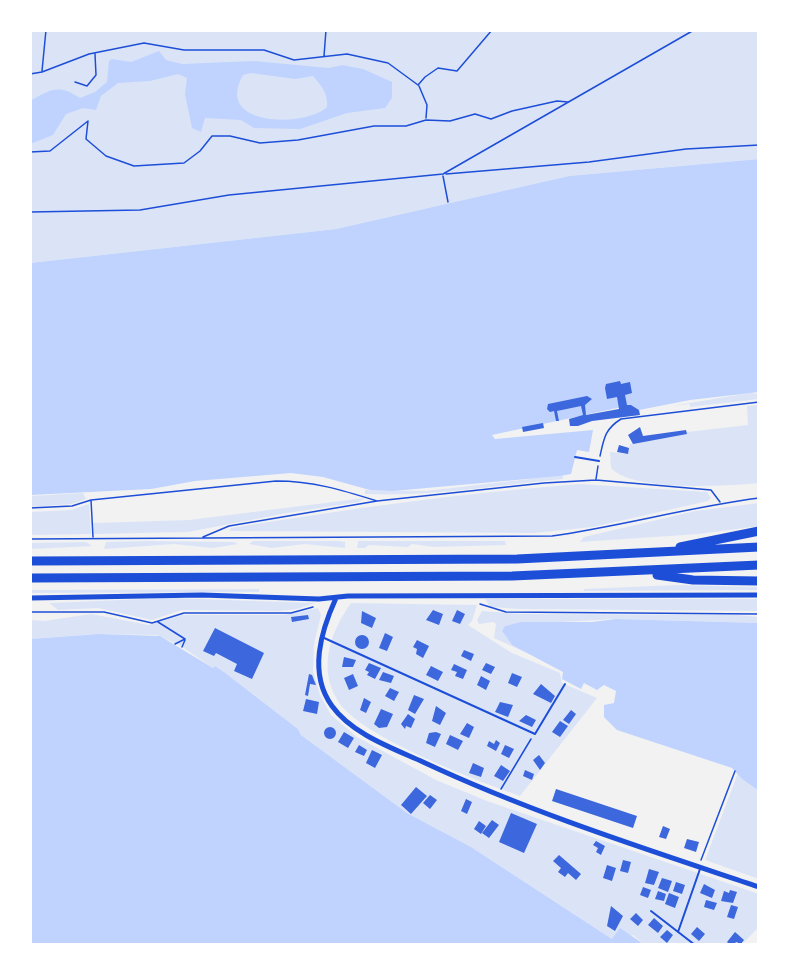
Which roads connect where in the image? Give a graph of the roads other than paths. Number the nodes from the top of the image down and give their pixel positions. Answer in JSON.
{"nodes":[{"id":1,"x":575,"y":457,"type":"dead end"},
{"id":2,"x":599,"y":461,"type":"road end"},
{"id":3,"x":759,"y":531,"type":"edge"},
{"id":4,"x":759,"y":547,"type":"edge"},
{"id":5,"x":651,"y":553,"type":"junction"},
{"id":6,"x":30,"y":561,"type":"edge"},
{"id":7,"x":759,"y":565,"type":"edge"},
{"id":8,"x":637,"y":572,"type":"junction"},
{"id":9,"x":30,"y":578,"type":"edge"},
{"id":10,"x":759,"y":581,"type":"edge"},
{"id":11,"x":759,"y":595,"type":"edge"},
{"id":12,"x":30,"y":598,"type":"edge"},
{"id":13,"x":336,"y":598,"type":"junction"},
{"id":14,"x":322,"y":636,"type":"junction"},
{"id":15,"x":565,"y":684,"type":"dead end"},
{"id":16,"x":699,"y":867,"type":"junction"},
{"id":17,"x":759,"y":887,"type":"edge"},
{"id":18,"x":651,"y":911,"type":"dead end"},
{"id":19,"x":678,"y":932,"type":"junction"},
{"id":20,"x":695,"y":945,"type":"edge"}],
"edges":[{"from":1,"to":2,"type":"lane"},
{"from":3,"to":5,"type":"highway"},
{"from":4,"to":5,"type":"highway"},
{"from":5,"to":6,"type":"highway"},
{"from":7,"to":8,"type":"highway"},
{"from":8,"to":9,"type":"highway"},
{"from":8,"to":10,"type":"highway"},
{"from":11,"to":13,"type":"street"},
{"from":12,"to":13,"type":"street"},
{"from":13,"to":14,"type":"street"},
{"from":14,"to":15,"type":"lane"},
{"from":14,"to":16,"type":"street"},
{"from":16,"to":17,"type":"street"},
{"from":16,"to":19,"type":"lane"},
{"from":18,"to":19,"type":"lane"},
{"from":19,"to":20,"type":"lane"}]}
